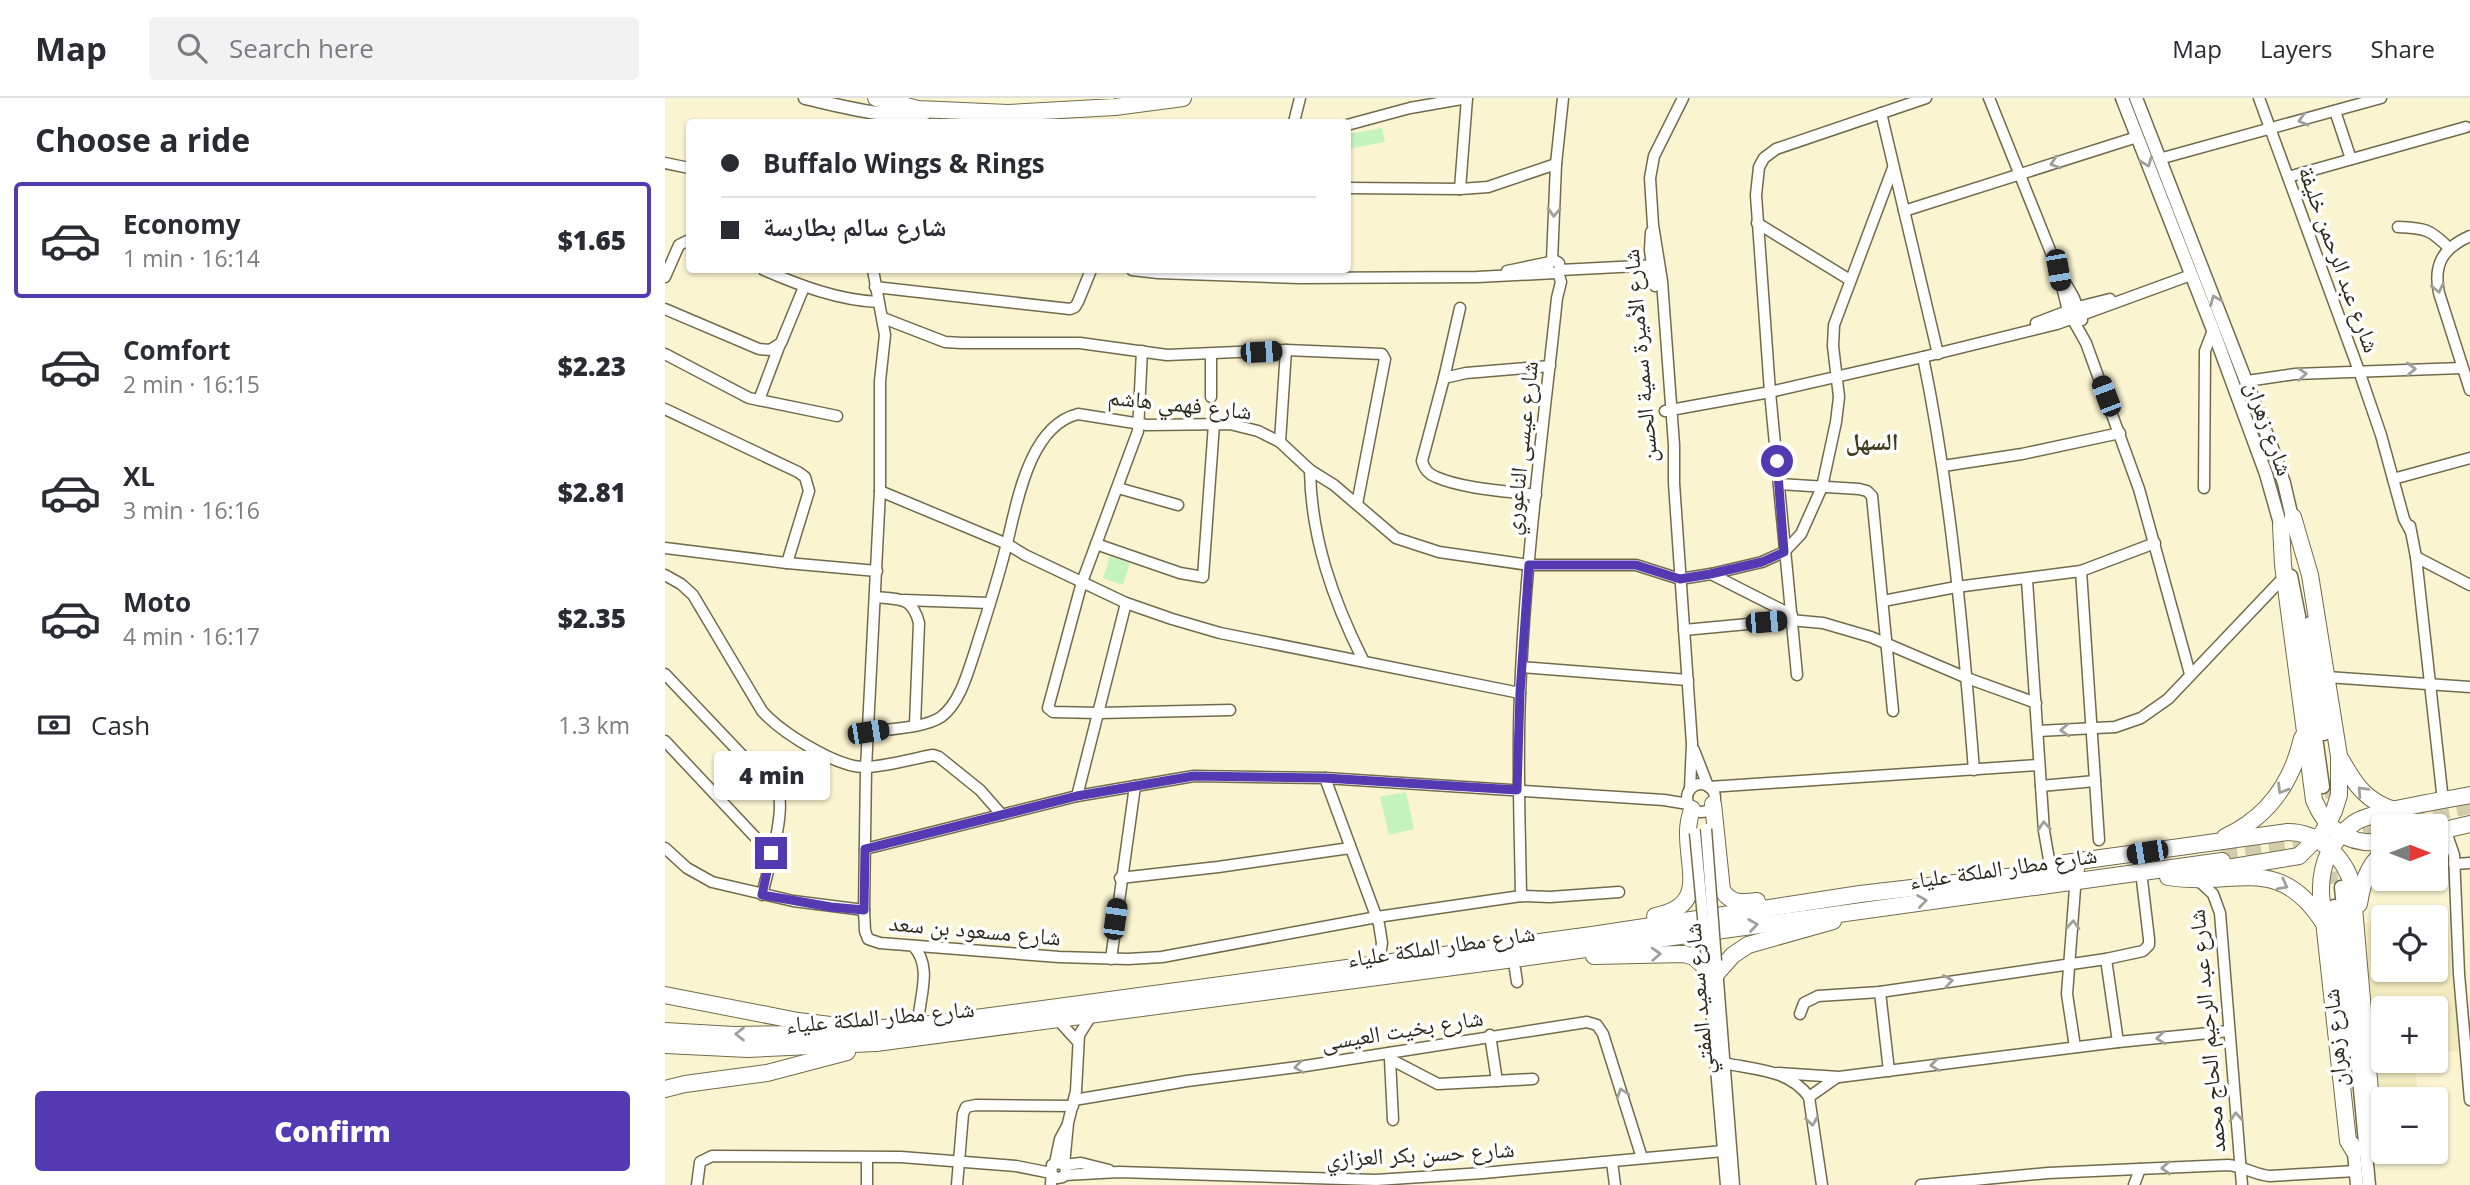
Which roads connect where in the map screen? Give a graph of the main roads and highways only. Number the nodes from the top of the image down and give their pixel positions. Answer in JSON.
{"nodes":[{"id":1,"x":805,"y":98,"type":"edge"},
{"id":2,"x":876,"y":98,"type":"edge"},
{"id":3,"x":1183,"y":98,"type":"edge"},
{"id":4,"x":2122,"y":98,"type":"edge"},
{"id":5,"x":2136,"y":98,"type":"edge"},
{"id":6,"x":942,"y":111,"type":"junction"},
{"id":7,"x":2287,"y":521,"type":"junction"},
{"id":8,"x":2305,"y":725,"type":"junction"},
{"id":9,"x":2339,"y":756,"type":"junction"},
{"id":10,"x":2326,"y":787,"type":"tunnel mouth"},
{"id":11,"x":2470,"y":795,"type":"edge"},
{"id":12,"x":2397,"y":810,"type":"junction"},
{"id":13,"x":2329,"y":824,"type":"junction"},
{"id":14,"x":2470,"y":824,"type":"edge"},
{"id":15,"x":2448,"y":829,"type":"edge"},
{"id":16,"x":2342,"y":835,"type":"junction"},
{"id":17,"x":2371,"y":842,"type":"edge"},
{"id":18,"x":2323,"y":845,"type":"junction"},
{"id":19,"x":2217,"y":852,"type":"junction"},
{"id":20,"x":2371,"y":865,"type":"edge"},
{"id":21,"x":2168,"y":877,"type":"junction"},
{"id":22,"x":1988,"y":886,"type":"junction"},
{"id":23,"x":2337,"y":888,"type":"tunnel mouth"},
{"id":24,"x":1860,"y":902,"type":"junction"},
{"id":25,"x":2324,"y":925,"type":"junction"},
{"id":26,"x":2356,"y":931,"type":"junction"},
{"id":27,"x":1563,"y":945,"type":"junction"},
{"id":28,"x":665,"y":995,"type":"edge"},
{"id":29,"x":665,"y":1031,"type":"edge"},
{"id":30,"x":873,"y":1036,"type":"junction"},
{"id":31,"x":665,"y":1045,"type":"edge"},
{"id":32,"x":665,"y":1089,"type":"edge"},
{"id":33,"x":2360,"y":1150,"type":"junction"},
{"id":34,"x":2357,"y":1185,"type":"edge"},
{"id":35,"x":2369,"y":1185,"type":"edge"}],
"edges":[{"from":1,"to":6,"type":"main road"},
{"from":2,"to":6,"type":"highway"},
{"from":3,"to":6,"type":"highway"},
{"from":4,"to":7,"type":"main road","name":"شارع زهران","one_way":true},
{"from":7,"to":5,"type":"main road","name":"شارع زهران","one_way":true},
{"from":7,"to":8,"type":"highway"},
{"from":7,"to":9,"type":"highway"},
{"from":7,"to":10,"type":"main road","name":"شارع زهران"},
{"from":8,"to":13,"type":"highway"},
{"from":8,"to":19,"type":"highway","one_way":true},
{"from":12,"to":9,"type":"highway","one_way":true},
{"from":9,"to":13,"type":"highway"},
{"from":11,"to":12,"type":"highway"},
{"from":12,"to":16,"type":"highway"},
{"from":13,"to":16,"type":"highway"},
{"from":13,"to":18,"type":"highway"},
{"from":14,"to":15,"type":"highway"},
{"from":16,"to":17,"type":"highway"},
{"from":16,"to":18,"type":"highway"},
{"from":18,"to":19,"type":"highway"},
{"from":18,"to":21,"type":"highway"},
{"from":18,"to":25,"type":"highway"},
{"from":18,"to":26,"type":"highway"},
{"from":19,"to":22,"type":"highway","name":"شارع مطار الملكة علياء"},
{"from":19,"to":22,"type":"highway"},
{"from":20,"to":26,"type":"highway"},
{"from":21,"to":22,"type":"highway"},
{"from":21,"to":25,"type":"highway","one_way":true},
{"from":22,"to":24,"type":"highway","name":"شارع مطار الملكة علياء"},
{"from":23,"to":33,"type":"main road","name":"شارع زهران"},
{"from":24,"to":27,"type":"highway","name":"شارع مطار الملكة علياء"},
{"from":27,"to":24,"type":"highway","one_way":true},
{"from":24,"to":27,"type":"highway"},
{"from":25,"to":33,"type":"highway"},
{"from":26,"to":33,"type":"highway"},
{"from":27,"to":30,"type":"highway","name":"شارع مطار الملكة علياء"},
{"from":27,"to":30,"type":"highway","name":"شارع مطار الملكة علياء"},
{"from":28,"to":30,"type":"highway"},
{"from":30,"to":29,"type":"highway","name":"شارع مطار الملكة علياء","one_way":true},
{"from":30,"to":31,"type":"highway","name":"شارع مطار الملكة علياء"},
{"from":30,"to":32,"type":"highway"},
{"from":33,"to":34,"type":"main road","name":"شارع زهران"},
{"from":33,"to":35,"type":"main road","name":"شارع زهران"}]}
